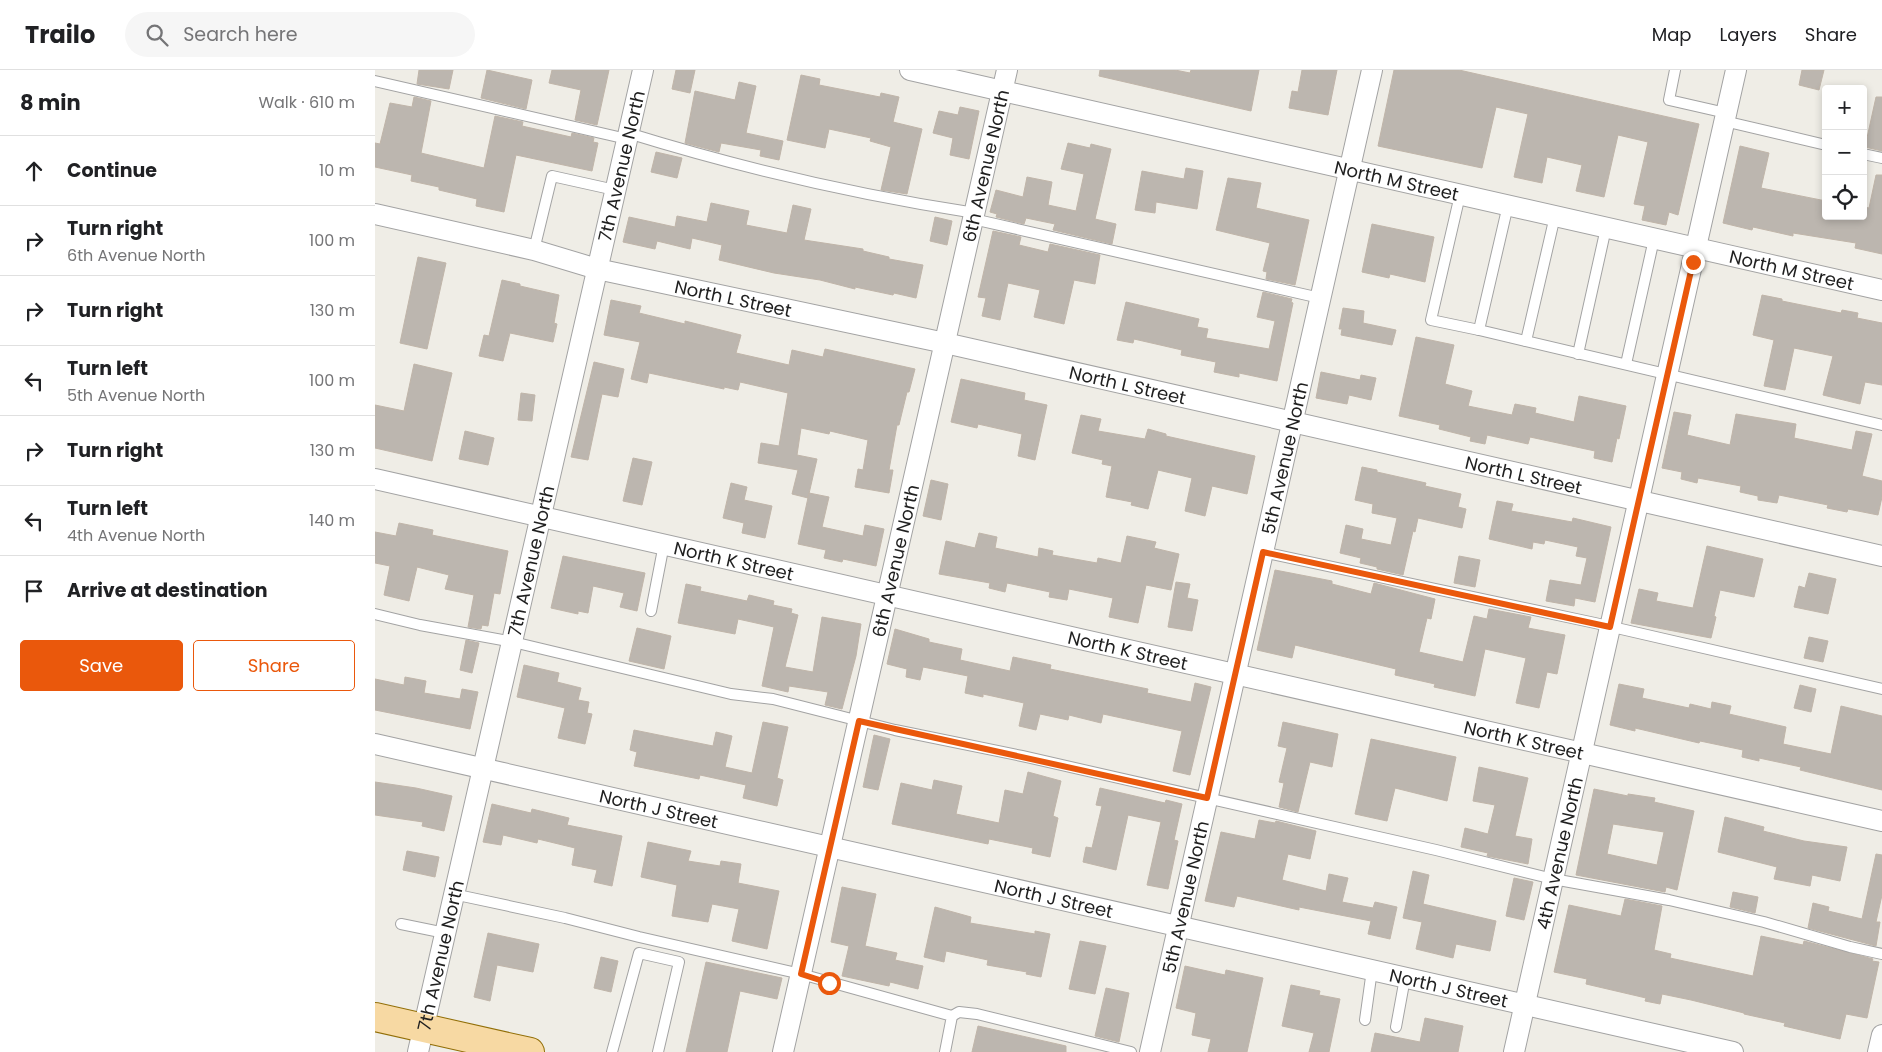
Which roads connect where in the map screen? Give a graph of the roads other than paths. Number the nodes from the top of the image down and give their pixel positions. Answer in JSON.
{"nodes":[{"id":1,"x":643,"y":70,"type":"edge"},
{"id":2,"x":910,"y":70,"type":"edge"},
{"id":3,"x":1007,"y":70,"type":"edge"},
{"id":4,"x":1372,"y":70,"type":"edge"},
{"id":5,"x":1675,"y":70,"type":"edge"},
{"id":6,"x":1736,"y":70,"type":"edge"},
{"id":7,"x":375,"y":81,"type":"edge"},
{"id":8,"x":1003,"y":91,"type":"junction"},
{"id":9,"x":1725,"y":117,"type":"junction"},
{"id":10,"x":628,"y":136,"type":"junction"},
{"id":11,"x":1822,"y":144,"type":"edge"},
{"id":12,"x":1867,"y":155,"type":"edge"},
{"id":13,"x":1882,"y":158,"type":"edge"},
{"id":14,"x":1349,"y":170,"type":"junction"},
{"id":15,"x":615,"y":190,"type":"junction"},
{"id":16,"x":1460,"y":195,"type":"junction"},
{"id":17,"x":1508,"y":206,"type":"junction"},
{"id":18,"x":375,"y":214,"type":"edge"},
{"id":19,"x":974,"y":216,"type":"junction"},
{"id":20,"x":1555,"y":216,"type":"junction"},
{"id":21,"x":1606,"y":228,"type":"junction"},
{"id":22,"x":1654,"y":239,"type":"junction"},
{"id":23,"x":1696,"y":248,"type":"junction"},
{"id":24,"x":534,"y":250,"type":"junction"},
{"id":25,"x":597,"y":269,"type":"junction"},
{"id":26,"x":1882,"y":290,"type":"edge"},
{"id":27,"x":1320,"y":298,"type":"junction"},
{"id":28,"x":1479,"y":330,"type":"junction"},
{"id":29,"x":1525,"y":341,"type":"junction"},
{"id":30,"x":945,"y":343,"type":"junction"},
{"id":31,"x":1578,"y":354,"type":"junction"},
{"id":32,"x":1626,"y":364,"type":"junction"},
{"id":33,"x":1667,"y":375,"type":"junction"},
{"id":34,"x":1292,"y":422,"type":"junction"},
{"id":35,"x":1882,"y":425,"type":"edge"},
{"id":36,"x":375,"y":479,"type":"edge"},
{"id":37,"x":1639,"y":500,"type":"junction"},
{"id":38,"x":541,"y":516,"type":"junction"},
{"id":39,"x":664,"y":544,"type":"junction"},
{"id":40,"x":1263,"y":552,"type":"junction"},
{"id":41,"x":1882,"y":556,"type":"edge"},
{"id":42,"x":888,"y":595,"type":"junction"},
{"id":43,"x":651,"y":611,"type":"dead end"},
{"id":44,"x":375,"y":614,"type":"edge"},
{"id":45,"x":1610,"y":627,"type":"junction"},
{"id":46,"x":513,"y":642,"type":"junction"},
{"id":47,"x":1235,"y":674,"type":"junction"},
{"id":48,"x":1882,"y":689,"type":"edge"},
{"id":49,"x":859,"y":721,"type":"junction"},
{"id":50,"x":375,"y":744,"type":"edge"},
{"id":51,"x":1581,"y":752,"type":"junction"},
{"id":52,"x":482,"y":769,"type":"junction"},
{"id":53,"x":1207,"y":798,"type":"junction"},
{"id":54,"x":1882,"y":821,"type":"edge"},
{"id":55,"x":831,"y":847,"type":"junction"},
{"id":56,"x":1553,"y":879,"type":"junction"},
{"id":57,"x":453,"y":894,"type":"junction"},
{"id":58,"x":401,"y":924,"type":"dead end"},
{"id":59,"x":1178,"y":926,"type":"junction"},
{"id":60,"x":445,"y":933,"type":"junction"},
{"id":61,"x":1882,"y":954,"type":"edge"},
{"id":62,"x":1372,"y":970,"type":"junction"},
{"id":63,"x":801,"y":974,"type":"junction"},
{"id":64,"x":1405,"y":978,"type":"junction"},
{"id":65,"x":1524,"y":1005,"type":"junction"},
{"id":66,"x":375,"y":1016,"type":"edge"},
{"id":67,"x":952,"y":1016,"type":"junction"},
{"id":68,"x":1365,"y":1020,"type":"dead end"},
{"id":69,"x":1396,"y":1027,"type":"dead end"},
{"id":70,"x":1882,"y":1035,"type":"edge"},
{"id":71,"x":421,"y":1040,"type":"edge"},
{"id":72,"x":1148,"y":1051,"type":"edge"},
{"id":73,"x":530,"y":1052,"type":"edge"},
{"id":74,"x":612,"y":1052,"type":"edge"},
{"id":75,"x":659,"y":1052,"type":"edge"},
{"id":76,"x":783,"y":1052,"type":"edge"},
{"id":77,"x":945,"y":1052,"type":"edge"},
{"id":78,"x":1514,"y":1052,"type":"edge"},
{"id":79,"x":1733,"y":1052,"type":"edge"},
{"id":80,"x":1878,"y":1052,"type":"edge"}],
"edges":[{"from":1,"to":10,"type":"street","name":"7th Avenue North"},
{"from":2,"to":8,"type":"street","name":"North M Street"},
{"from":3,"to":8,"type":"street","name":"6th Avenue North"},
{"from":4,"to":14,"type":"street","name":"5th Avenue North"},
{"from":5,"to":9,"type":"lane"},
{"from":6,"to":9,"type":"street","name":"4th Avenue North"},
{"from":7,"to":10,"type":"lane"},
{"from":8,"to":14,"type":"street","name":"North M Street"},
{"from":8,"to":19,"type":"street","name":"6th Avenue North"},
{"from":9,"to":11,"type":"lane"},
{"from":9,"to":23,"type":"street","name":"4th Avenue North"},
{"from":10,"to":15,"type":"street","name":"7th Avenue North"},
{"from":10,"to":19,"type":"lane"},
{"from":12,"to":13,"type":"lane"},
{"from":14,"to":16,"type":"street","name":"North M Street"},
{"from":14,"to":27,"type":"street","name":"5th Avenue North"},
{"from":15,"to":24,"type":"lane"},
{"from":15,"to":25,"type":"street","name":"7th Avenue North"},
{"from":16,"to":17,"type":"street","name":"North M Street"},
{"from":16,"to":28,"type":"lane"},
{"from":17,"to":20,"type":"street","name":"North M Street"},
{"from":17,"to":28,"type":"lane"},
{"from":18,"to":24,"type":"street","name":"North L Street"},
{"from":19,"to":27,"type":"lane"},
{"from":19,"to":30,"type":"street","name":"6th Avenue North"},
{"from":20,"to":21,"type":"street","name":"North M Street"},
{"from":20,"to":29,"type":"lane"},
{"from":21,"to":22,"type":"street","name":"North M Street"},
{"from":21,"to":31,"type":"lane"},
{"from":22,"to":23,"type":"street","name":"North M Street"},
{"from":22,"to":32,"type":"lane"},
{"from":23,"to":26,"type":"street","name":"North M Street"},
{"from":23,"to":33,"type":"street","name":"4th Avenue North"},
{"from":24,"to":25,"type":"street","name":"North L Street"},
{"from":25,"to":30,"type":"street","name":"North L Street"},
{"from":25,"to":38,"type":"street","name":"7th Avenue North"},
{"from":27,"to":34,"type":"street","name":"5th Avenue North"},
{"from":28,"to":29,"type":"lane"},
{"from":29,"to":31,"type":"lane"},
{"from":30,"to":34,"type":"street","name":"North L Street"},
{"from":30,"to":42,"type":"street","name":"6th Avenue North"},
{"from":31,"to":32,"type":"lane"},
{"from":32,"to":33,"type":"lane"},
{"from":33,"to":35,"type":"lane"},
{"from":33,"to":37,"type":"street","name":"4th Avenue North"},
{"from":34,"to":37,"type":"street","name":"North L Street"},
{"from":34,"to":40,"type":"street","name":"5th Avenue North"},
{"from":36,"to":38,"type":"street","name":"North K Street"},
{"from":37,"to":41,"type":"street","name":"North L Street"},
{"from":37,"to":45,"type":"street","name":"4th Avenue North"},
{"from":38,"to":39,"type":"street","name":"North K Street"},
{"from":38,"to":46,"type":"street","name":"7th Avenue North"},
{"from":39,"to":42,"type":"street","name":"North K Street"},
{"from":39,"to":43,"type":"lane"},
{"from":40,"to":45,"type":"lane"},
{"from":40,"to":47,"type":"street","name":"5th Avenue North"},
{"from":42,"to":47,"type":"street","name":"North K Street"},
{"from":42,"to":49,"type":"street","name":"6th Avenue North"},
{"from":44,"to":46,"type":"lane"},
{"from":45,"to":48,"type":"lane"},
{"from":45,"to":51,"type":"street","name":"4th Avenue North"},
{"from":46,"to":49,"type":"lane"},
{"from":46,"to":52,"type":"street","name":"7th Avenue North"},
{"from":47,"to":51,"type":"street","name":"North K Street"},
{"from":47,"to":53,"type":"street","name":"5th Avenue North"},
{"from":49,"to":53,"type":"lane"},
{"from":49,"to":55,"type":"street","name":"6th Avenue North"},
{"from":50,"to":52,"type":"street","name":"North J Street"},
{"from":51,"to":54,"type":"street","name":"North K Street"},
{"from":51,"to":56,"type":"street","name":"4th Avenue North"},
{"from":52,"to":55,"type":"street","name":"North J Street"},
{"from":52,"to":57,"type":"street","name":"7th Avenue North"},
{"from":53,"to":56,"type":"lane"},
{"from":53,"to":59,"type":"street","name":"5th Avenue North"},
{"from":55,"to":59,"type":"street","name":"North J Street"},
{"from":55,"to":63,"type":"street","name":"6th Avenue North"},
{"from":56,"to":61,"type":"lane"},
{"from":56,"to":65,"type":"street","name":"4th Avenue North"},
{"from":57,"to":60,"type":"street","name":"7th Avenue North"},
{"from":57,"to":63,"type":"lane"},
{"from":58,"to":60,"type":"lane"},
{"from":59,"to":62,"type":"street","name":"North J Street"},
{"from":59,"to":72,"type":"street","name":"5th Avenue North"},
{"from":60,"to":71,"type":"street","name":"7th Avenue North"},
{"from":62,"to":64,"type":"street","name":"North J Street"},
{"from":62,"to":68,"type":"lane"},
{"from":63,"to":67,"type":"lane"},
{"from":63,"to":76,"type":"street","name":"6th Avenue North"},
{"from":64,"to":65,"type":"street","name":"North J Street"},
{"from":64,"to":69,"type":"lane"},
{"from":65,"to":78,"type":"street","name":"4th Avenue North"},
{"from":65,"to":79,"type":"street","name":"North J Street"},
{"from":66,"to":71,"type":"main road"},
{"from":67,"to":72,"type":"lane"},
{"from":67,"to":77,"type":"lane"},
{"from":70,"to":80,"type":"street"},
{"from":71,"to":73,"type":"main road"},
{"from":74,"to":75,"type":"lane"}]}
